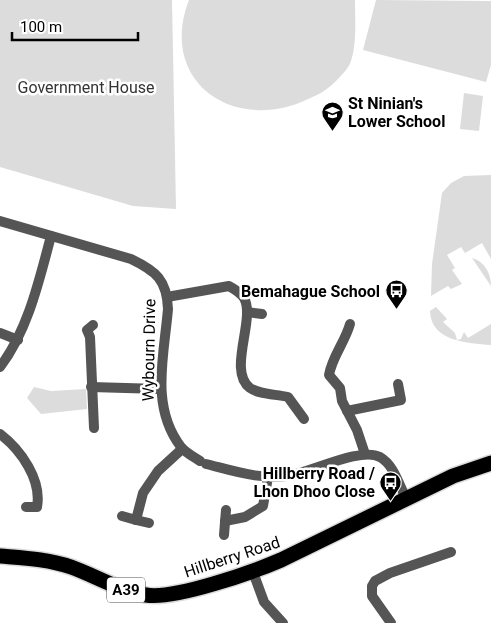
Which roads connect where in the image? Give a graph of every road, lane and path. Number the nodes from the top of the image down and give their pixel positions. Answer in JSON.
{"nodes":[{"id":1,"x":0,"y":221,"type":"edge"},
{"id":2,"x":50,"y":236,"type":"junction"},
{"id":3,"x":167,"y":297,"type":"junction"},
{"id":4,"x":247,"y":312,"type":"junction"},
{"id":5,"x":262,"y":314,"type":"dead end"},
{"id":6,"x":350,"y":324,"type":"dead end"},
{"id":7,"x":93,"y":325,"type":"dead end"},
{"id":8,"x":0,"y":333,"type":"edge"},
{"id":9,"x":18,"y":340,"type":"junction"},
{"id":10,"x":0,"y":367,"type":"edge"},
{"id":11,"x":398,"y":384,"type":"dead end"},
{"id":12,"x":91,"y":387,"type":"junction"},
{"id":13,"x":160,"y":388,"type":"junction"},
{"id":14,"x":347,"y":411,"type":"junction"},
{"id":15,"x":304,"y":418,"type":"dead end"},
{"id":16,"x":94,"y":428,"type":"dead end"},
{"id":17,"x":0,"y":434,"type":"edge"},
{"id":18,"x":182,"y":449,"type":"junction"},
{"id":19,"x":364,"y":454,"type":"junction"},
{"id":20,"x":491,"y":463,"type":"edge"},
{"id":21,"x":268,"y":477,"type":"junction"},
{"id":22,"x":406,"y":498,"type":"junction"},
{"id":23,"x":26,"y":507,"type":"dead end"},
{"id":24,"x":226,"y":510,"type":"dead end"},
{"id":25,"x":122,"y":516,"type":"dead end"},
{"id":26,"x":136,"y":520,"type":"junction"},
{"id":27,"x":225,"y":521,"type":"junction"},
{"id":28,"x":149,"y":523,"type":"dead end"},
{"id":29,"x":224,"y":535,"type":"dead end"},
{"id":30,"x":451,"y":552,"type":"dead end"},
{"id":31,"x":0,"y":556,"type":"edge"},
{"id":32,"x":253,"y":572,"type":"junction"},
{"id":33,"x":283,"y":623,"type":"edge"},
{"id":34,"x":391,"y":623,"type":"edge"}],
"edges":[{"from":1,"to":2,"type":"street","name":"Wybourn Drive"},
{"from":2,"to":3,"type":"street","name":"Wybourn Drive"},
{"from":2,"to":9,"type":"street"},
{"from":3,"to":4,"type":"street"},
{"from":3,"to":13,"type":"street","name":"Wybourn Drive"},
{"from":4,"to":5,"type":"street"},
{"from":4,"to":15,"type":"street"},
{"from":6,"to":14,"type":"street"},
{"from":7,"to":12,"type":"street"},
{"from":8,"to":9,"type":"street"},
{"from":9,"to":10,"type":"street"},
{"from":11,"to":14,"type":"street"},
{"from":12,"to":13,"type":"street"},
{"from":12,"to":16,"type":"street"},
{"from":13,"to":18,"type":"street","name":"Wybourn Drive"},
{"from":14,"to":19,"type":"street"},
{"from":17,"to":23,"type":"street"},
{"from":18,"to":21,"type":"street"},
{"from":18,"to":26,"type":"street"},
{"from":19,"to":21,"type":"street"},
{"from":19,"to":22,"type":"street"},
{"from":20,"to":22,"type":"highway","name":"Hillberry Road","number":"A39"},
{"from":21,"to":27,"type":"street"},
{"from":22,"to":32,"type":"highway","name":"Hillberry Road","number":"A39"},
{"from":24,"to":27,"type":"street"},
{"from":25,"to":26,"type":"street"},
{"from":26,"to":28,"type":"street"},
{"from":27,"to":29,"type":"street"},
{"from":30,"to":34,"type":"street"},
{"from":31,"to":32,"type":"highway","name":"Hillberry Road","number":"A39"},
{"from":32,"to":33,"type":"street"}]}
